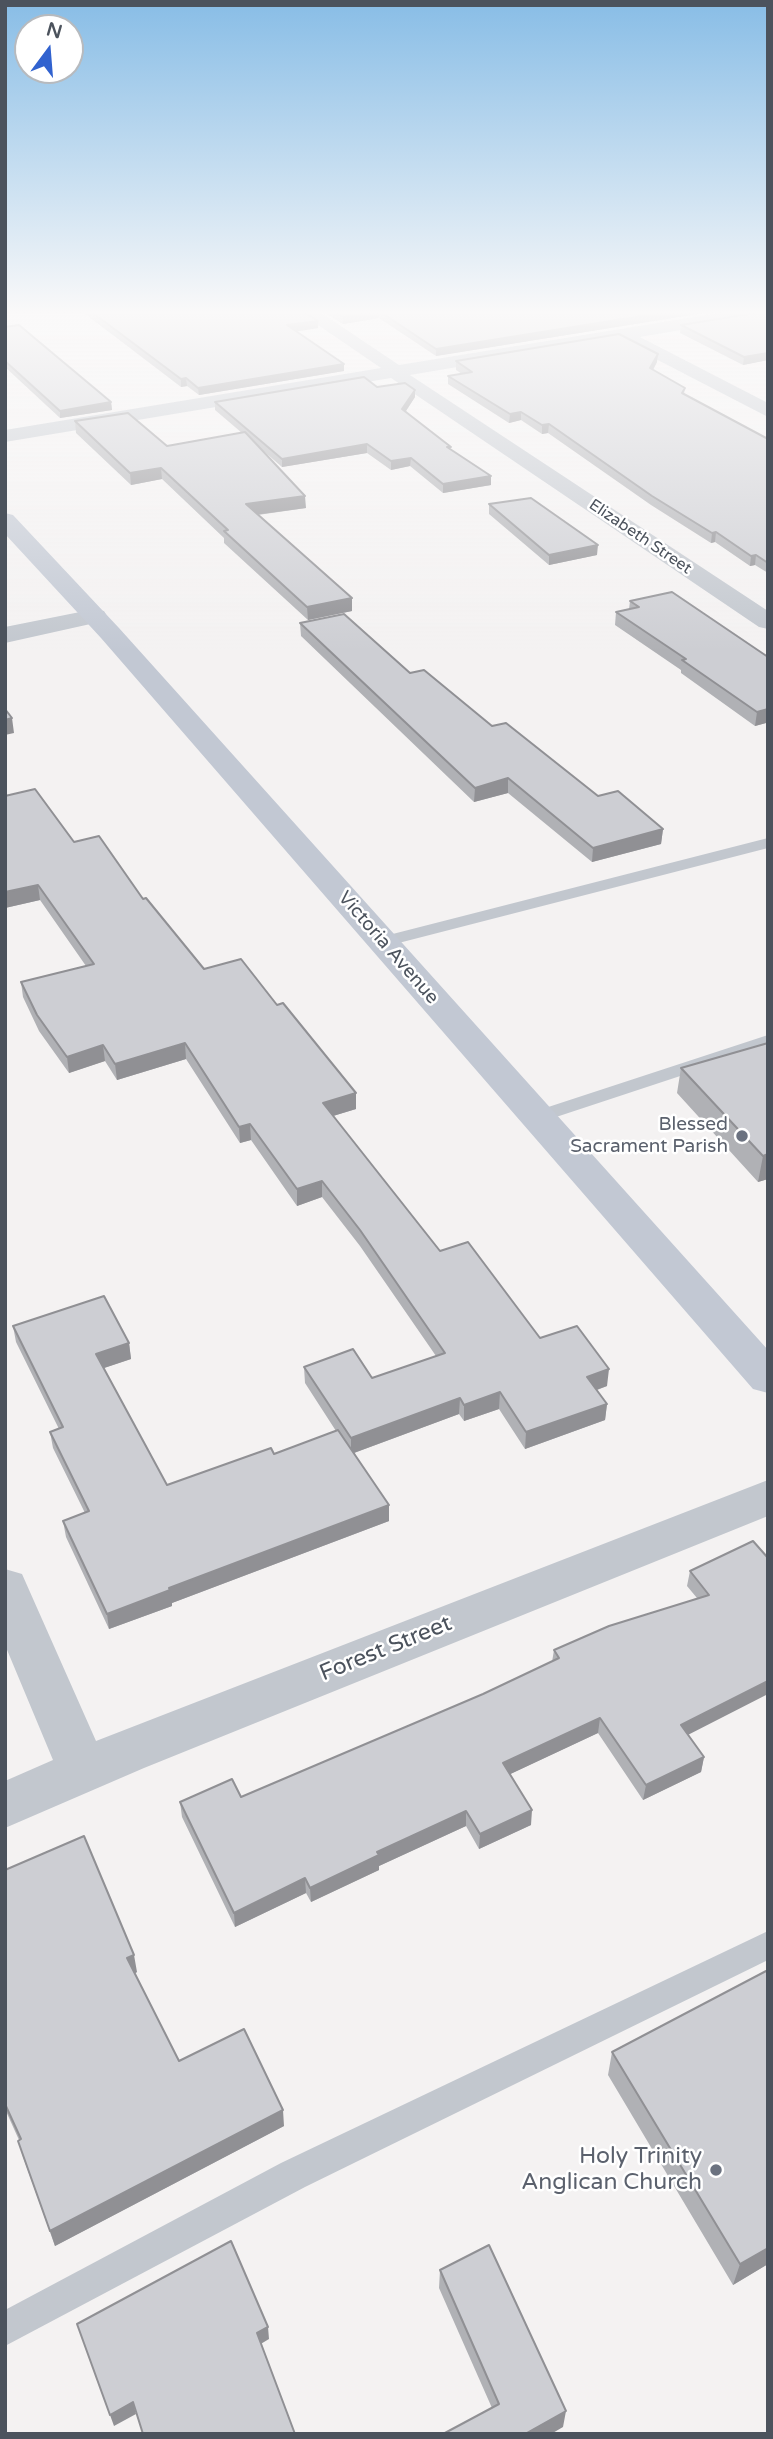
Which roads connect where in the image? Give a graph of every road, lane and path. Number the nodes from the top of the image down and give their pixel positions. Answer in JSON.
{"nodes":[{"id":1,"x":78,"y":424,"type":"edge"},
{"id":2,"x":469,"y":424,"type":"edge"},
{"id":3,"x":5,"y":436,"type":"edge"},
{"id":4,"x":5,"y":520,"type":"edge"},
{"id":5,"x":95,"y":616,"type":"junction"},
{"id":6,"x":768,"y":622,"type":"edge"},
{"id":7,"x":5,"y":635,"type":"edge"},
{"id":8,"x":768,"y":843,"type":"edge"},
{"id":9,"x":383,"y":942,"type":"junction"},
{"id":10,"x":768,"y":1041,"type":"edge"},
{"id":11,"x":537,"y":1117,"type":"junction"},
{"id":12,"x":768,"y":1378,"type":"edge"},
{"id":13,"x":768,"y":1497,"type":"edge"},
{"id":14,"x":5,"y":1588,"type":"edge"},
{"id":15,"x":83,"y":1770,"type":"junction"},
{"id":16,"x":5,"y":1805,"type":"edge"},
{"id":17,"x":768,"y":1945,"type":"edge"},
{"id":18,"x":5,"y":2329,"type":"edge"}],
"edges":[{"from":1,"to":3,"type":"street"},
{"from":2,"to":6,"type":"street","name":"Elizabeth Street"},
{"from":4,"to":5,"type":"street","name":"Victoria Avenue"},
{"from":5,"to":7,"type":"street"},
{"from":5,"to":9,"type":"street","name":"Victoria Avenue"},
{"from":8,"to":9,"type":"lane"},
{"from":9,"to":11,"type":"street","name":"Victoria Avenue"},
{"from":10,"to":11,"type":"lane"},
{"from":11,"to":12,"type":"street","name":"Victoria Avenue"},
{"from":13,"to":15,"type":"street","name":"Forest Street"},
{"from":14,"to":15,"type":"street"},
{"from":15,"to":16,"type":"street","name":"Forest Street"},
{"from":17,"to":18,"type":"lane"}]}
